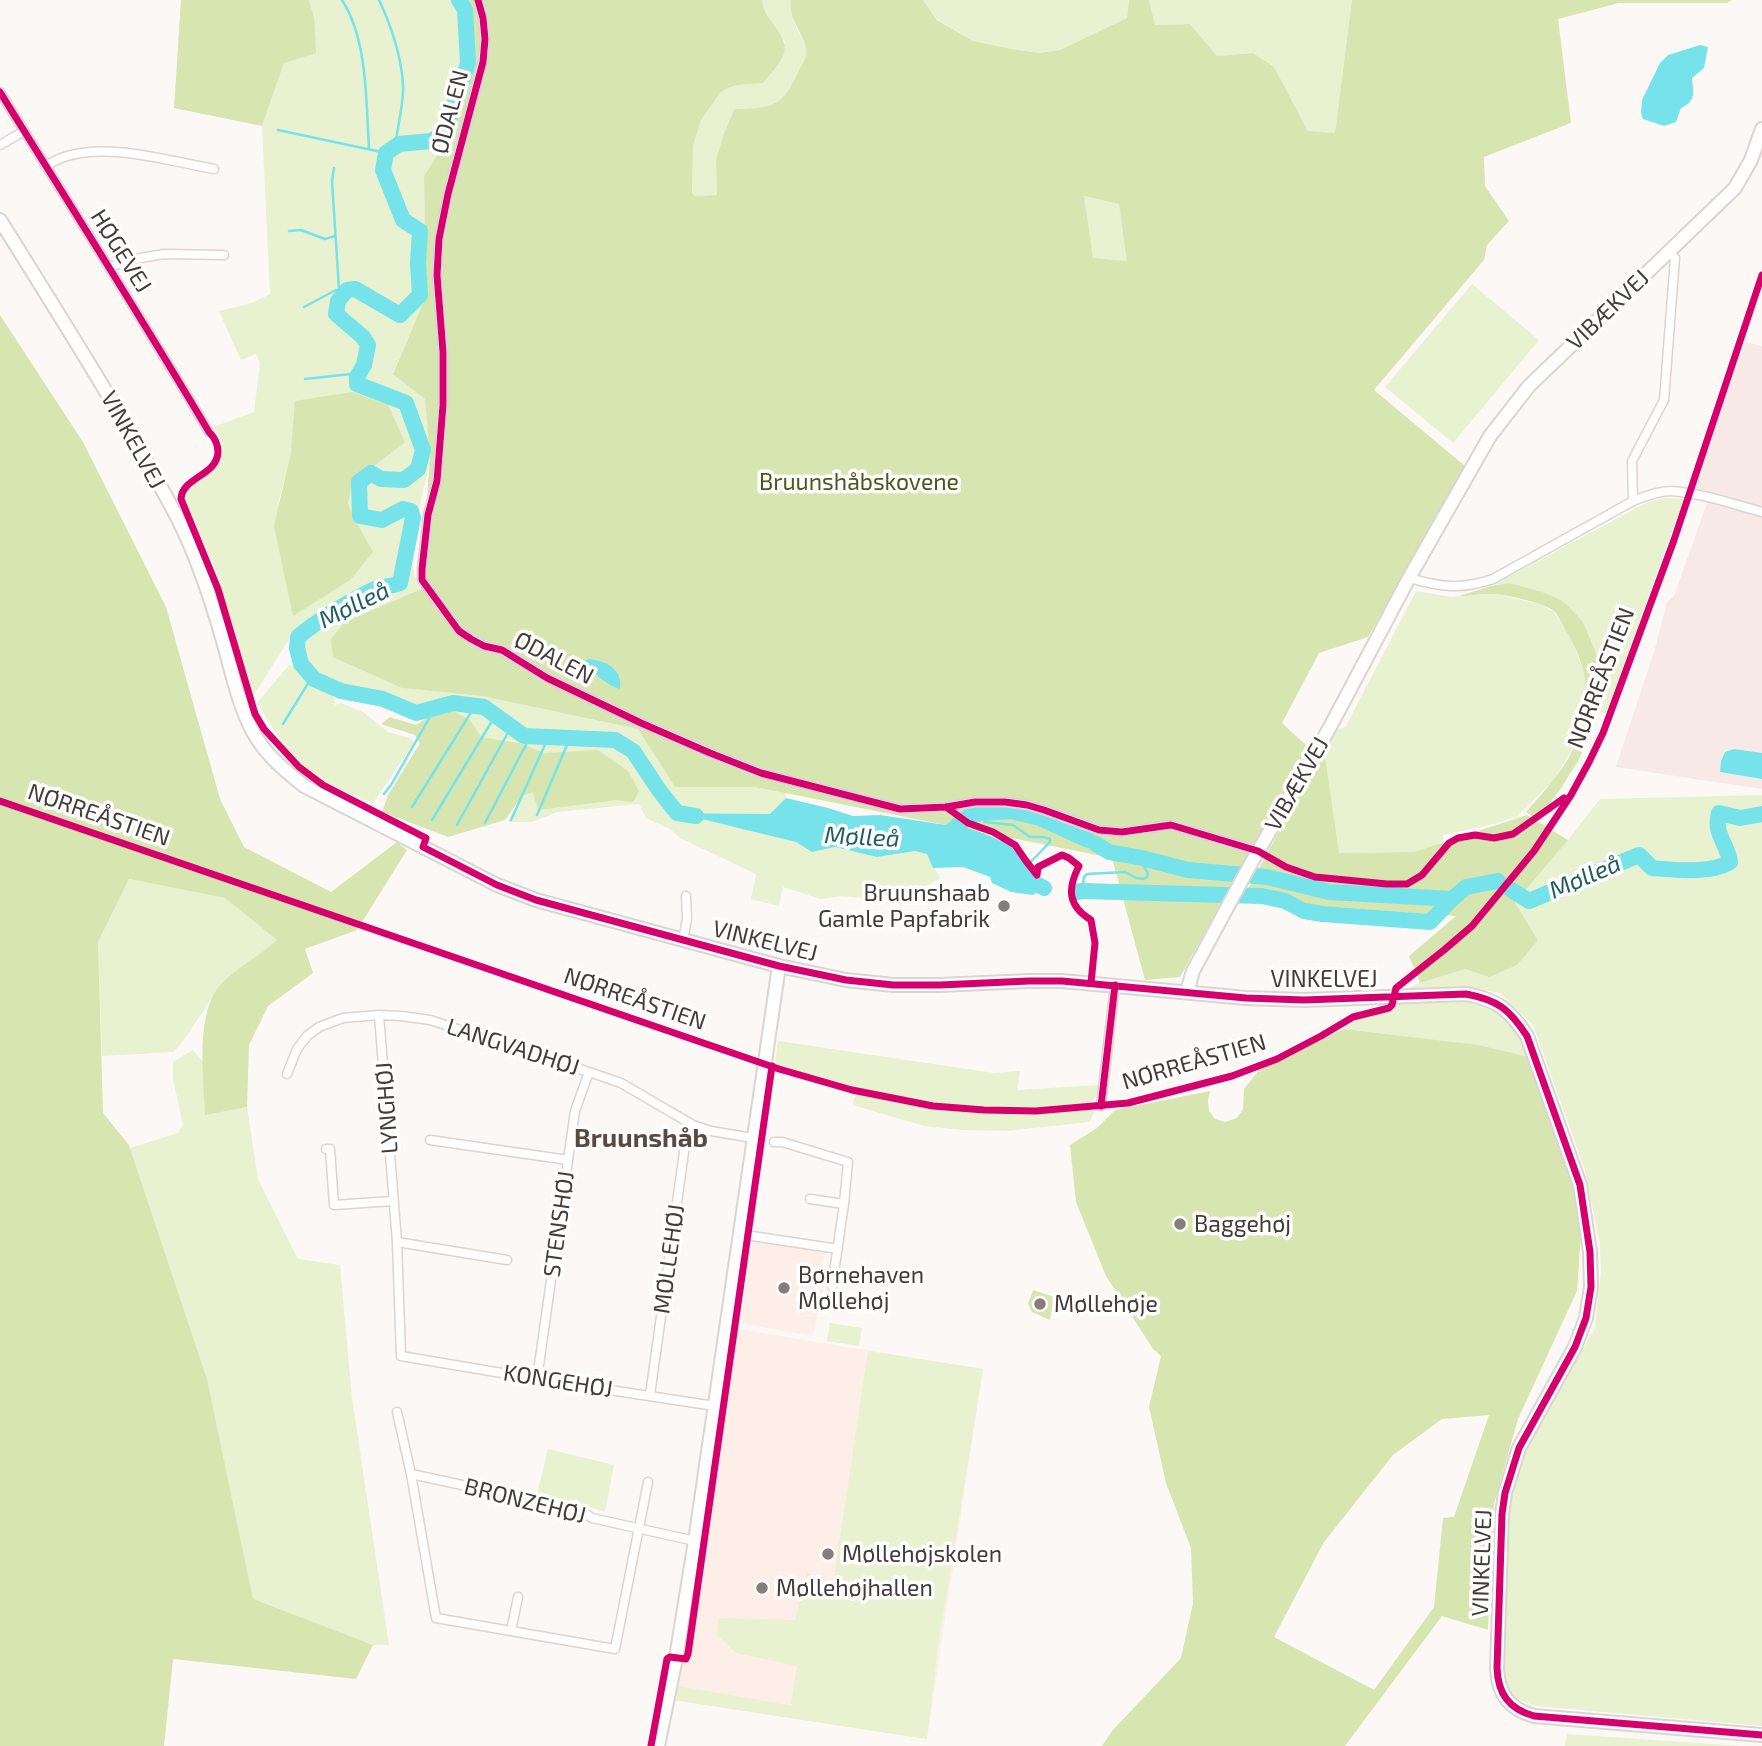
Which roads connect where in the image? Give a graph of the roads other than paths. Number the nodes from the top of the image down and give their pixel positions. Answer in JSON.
{"nodes":[{"id":1,"x":478,"y":0,"type":"edge"},
{"id":2,"x":0,"y":92,"type":"edge"},
{"id":3,"x":1762,"y":129,"type":"edge"},
{"id":4,"x":24,"y":131,"type":"junction"},
{"id":5,"x":0,"y":145,"type":"edge"},
{"id":6,"x":45,"y":166,"type":"junction"},
{"id":7,"x":214,"y":169,"type":"dead end"},
{"id":8,"x":0,"y":220,"type":"edge"},
{"id":9,"x":1669,"y":252,"type":"junction"},
{"id":10,"x":224,"y":255,"type":"dead end"},
{"id":11,"x":109,"y":267,"type":"junction"},
{"id":12,"x":209,"y":432,"type":"dead end"},
{"id":13,"x":1633,"y":501,"type":"junction"},
{"id":14,"x":1762,"y":512,"type":"edge"},
{"id":15,"x":1409,"y":578,"type":"junction"},
{"id":16,"x":1258,"y":850,"type":"junction"},
{"id":17,"x":685,"y":895,"type":"dead end"},
{"id":18,"x":683,"y":940,"type":"junction"},
{"id":19,"x":779,"y":966,"type":"junction"},
{"id":20,"x":1115,"y":985,"type":"junction"},
{"id":21,"x":1186,"y":992,"type":"junction"},
{"id":22,"x":379,"y":1015,"type":"junction"},
{"id":23,"x":589,"y":1072,"type":"junction"},
{"id":24,"x":287,"y":1074,"type":"dead end"},
{"id":25,"x":1101,"y":1106,"type":"dead end"},
{"id":26,"x":693,"y":1125,"type":"junction"},
{"id":27,"x":753,"y":1138,"type":"junction"},
{"id":28,"x":430,"y":1140,"type":"dead end"},
{"id":29,"x":774,"y":1142,"type":"dead end"},
{"id":30,"x":326,"y":1149,"type":"dead end"},
{"id":31,"x":568,"y":1160,"type":"junction"},
{"id":32,"x":810,"y":1199,"type":"dead end"},
{"id":33,"x":393,"y":1201,"type":"junction"},
{"id":34,"x":844,"y":1205,"type":"junction"},
{"id":35,"x":739,"y":1234,"type":"junction"},
{"id":36,"x":397,"y":1242,"type":"junction"},
{"id":37,"x":838,"y":1249,"type":"junction"},
{"id":38,"x":506,"y":1260,"type":"dead end"},
{"id":39,"x":832,"y":1286,"type":"dead end"},
{"id":40,"x":401,"y":1356,"type":"joint"},
{"id":41,"x":537,"y":1379,"type":"junction"},
{"id":42,"x":650,"y":1395,"type":"junction"},
{"id":43,"x":715,"y":1406,"type":"junction"},
{"id":44,"x":397,"y":1412,"type":"dead end"},
{"id":45,"x":411,"y":1474,"type":"junction"},
{"id":46,"x":649,"y":1482,"type":"dead end"},
{"id":47,"x":639,"y":1528,"type":"junction"},
{"id":48,"x":695,"y":1541,"type":"junction"},
{"id":49,"x":518,"y":1597,"type":"dead end"},
{"id":50,"x":511,"y":1631,"type":"junction"},
{"id":51,"x":1762,"y":1735,"type":"edge"},
{"id":52,"x":658,"y":1746,"type":"edge"}],
"edges":[{"from":1,"to":16,"type":"street","name":"ØDALEN"},
{"from":2,"to":4,"type":"street","name":"HØGEVEJ"},
{"from":3,"to":9,"type":"street","name":"VIBÆKVEJ"},
{"from":4,"to":5,"type":"street"},
{"from":4,"to":6,"type":"street","name":"HØGEVEJ"},
{"from":6,"to":7,"type":"street"},
{"from":6,"to":11,"type":"street","name":"HØGEVEJ"},
{"from":8,"to":18,"type":"street","name":"VINKELVEJ"},
{"from":9,"to":13,"type":"street","name":"VIBÆKVEJ"},
{"from":9,"to":15,"type":"street","name":"VIBÆKVEJ"},
{"from":10,"to":11,"type":"street","name":"HØGEVEJ"},
{"from":11,"to":12,"type":"street","name":"HØGEVEJ"},
{"from":13,"to":14,"type":"street"},
{"from":13,"to":15,"type":"street"},
{"from":15,"to":16,"type":"street","name":"VIBÆKVEJ"},
{"from":16,"to":21,"type":"street","name":"VIBÆKVEJ"},
{"from":17,"to":18,"type":"street","name":"VINKELVEJ"},
{"from":18,"to":19,"type":"street","name":"VINKELVEJ"},
{"from":19,"to":20,"type":"street","name":"VINKELVEJ"},
{"from":19,"to":27,"type":"street"},
{"from":20,"to":21,"type":"street","name":"VINKELVEJ"},
{"from":20,"to":25,"type":"street"},
{"from":21,"to":51,"type":"street","name":"VINKELVEJ"},
{"from":22,"to":23,"type":"street","name":"LANGVADHØJ"},
{"from":22,"to":24,"type":"street","name":"LANGVADHØJ"},
{"from":22,"to":33,"type":"street","name":"LYNGHØJ"},
{"from":23,"to":26,"type":"street","name":"LANGVADHØJ"},
{"from":23,"to":31,"type":"street","name":"STENSHØJ"},
{"from":26,"to":27,"type":"street","name":"LANGVADHØJ"},
{"from":26,"to":42,"type":"street","name":"MØLLEHØJ"},
{"from":27,"to":35,"type":"street"},
{"from":28,"to":31,"type":"street"},
{"from":29,"to":34,"type":"street"},
{"from":30,"to":33,"type":"street"},
{"from":31,"to":41,"type":"street","name":"STENSHØJ"},
{"from":32,"to":34,"type":"street"},
{"from":33,"to":36,"type":"street","name":"LYNGHØJ"},
{"from":34,"to":37,"type":"street"},
{"from":35,"to":37,"type":"street"},
{"from":35,"to":43,"type":"street"},
{"from":36,"to":38,"type":"street"},
{"from":36,"to":40,"type":"street","name":"LYNGHØJ"},
{"from":37,"to":39,"type":"street"},
{"from":40,"to":41,"type":"street","name":"KONGEHØJ"},
{"from":41,"to":42,"type":"street","name":"KONGEHØJ"},
{"from":42,"to":43,"type":"street","name":"KONGEHØJ"},
{"from":43,"to":48,"type":"street"},
{"from":44,"to":45,"type":"street"},
{"from":45,"to":47,"type":"street","name":"BRONZEHØJ"},
{"from":45,"to":50,"type":"street"},
{"from":46,"to":47,"type":"street"},
{"from":47,"to":48,"type":"street","name":"BRONZEHØJ"},
{"from":47,"to":50,"type":"street"},
{"from":48,"to":52,"type":"street"},
{"from":49,"to":50,"type":"street"}]}
